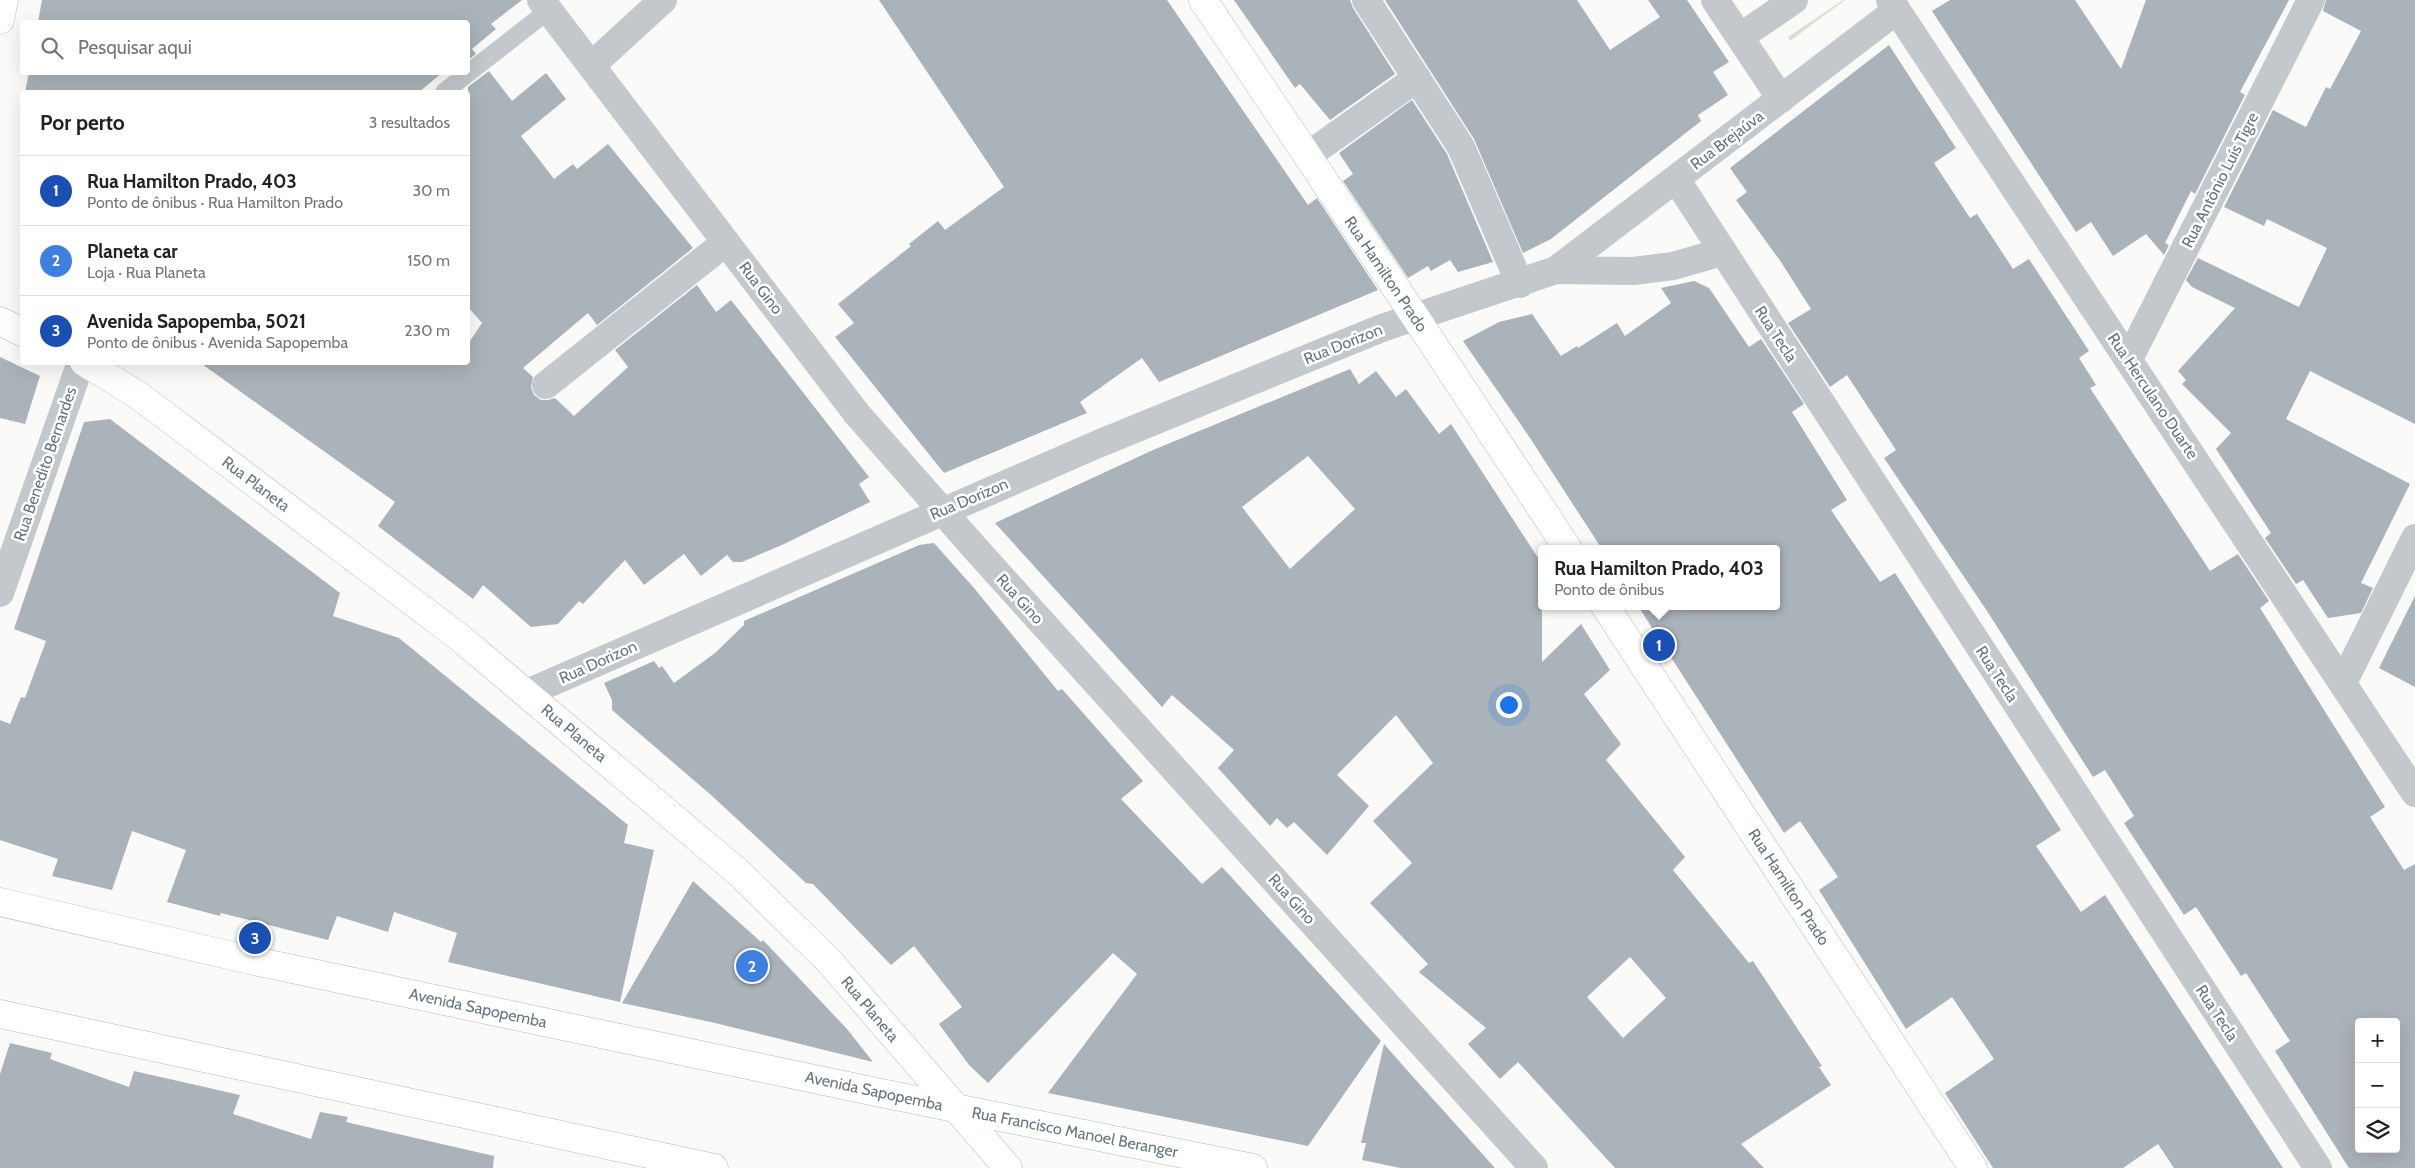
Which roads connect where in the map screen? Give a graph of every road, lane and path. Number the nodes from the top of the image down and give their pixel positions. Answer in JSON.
{"nodes":[{"id":1,"x":4,"y":0,"type":"edge"},
{"id":2,"x":663,"y":0,"type":"edge"},
{"id":3,"x":1203,"y":0,"type":"edge"},
{"id":4,"x":1366,"y":0,"type":"edge"},
{"id":5,"x":1714,"y":0,"type":"edge"},
{"id":6,"x":1794,"y":0,"type":"edge"},
{"id":7,"x":2311,"y":0,"type":"edge"},
{"id":8,"x":545,"y":5,"type":"edge"},
{"id":9,"x":1894,"y":5,"type":"edge"},
{"id":10,"x":0,"y":20,"type":"edge"},
{"id":11,"x":1740,"y":37,"type":"junction"},
{"id":12,"x":592,"y":65,"type":"junction"},
{"id":13,"x":470,"y":70,"type":"edge"},
{"id":14,"x":464,"y":75,"type":"edge"},
{"id":15,"x":1417,"y":78,"type":"junction"},
{"id":16,"x":446,"y":90,"type":"edge"},
{"id":17,"x":1781,"y":99,"type":"junction"},
{"id":18,"x":1307,"y":156,"type":"junction"},
{"id":19,"x":1676,"y":179,"type":"junction"},
{"id":20,"x":726,"y":242,"type":"junction"},
{"id":21,"x":1722,"y":252,"type":"junction"},
{"id":22,"x":1556,"y":270,"type":"junction"},
{"id":23,"x":1520,"y":284,"type":"junction"},
{"id":24,"x":1416,"y":318,"type":"junction"},
{"id":25,"x":0,"y":321,"type":"edge"},
{"id":26,"x":20,"y":331,"type":"edge"},
{"id":27,"x":2128,"y":359,"type":"junction"},
{"id":28,"x":82,"y":365,"type":"edge"},
{"id":29,"x":88,"y":365,"type":"edge"},
{"id":30,"x":546,"y":385,"type":"dead end"},
{"id":31,"x":943,"y":510,"type":"junction"},
{"id":32,"x":2415,"y":538,"type":"edge"},
{"id":33,"x":1565,"y":545,"type":"edge"},
{"id":34,"x":0,"y":593,"type":"edge"},
{"id":35,"x":1608,"y":610,"type":"edge"},
{"id":36,"x":2343,"y":683,"type":"junction"},
{"id":37,"x":527,"y":693,"type":"junction"},
{"id":38,"x":2415,"y":793,"type":"edge"},
{"id":39,"x":0,"y":902,"type":"edge"},
{"id":40,"x":0,"y":1014,"type":"edge"},
{"id":41,"x":902,"y":1048,"type":"junction"},
{"id":42,"x":876,"y":1092,"type":"junction"},
{"id":43,"x":956,"y":1108,"type":"junction"},
{"id":44,"x":1187,"y":1162,"type":"edge"},
{"id":45,"x":671,"y":1163,"type":"edge"},
{"id":46,"x":714,"y":1168,"type":"edge"},
{"id":47,"x":1008,"y":1168,"type":"edge"},
{"id":48,"x":1253,"y":1168,"type":"edge"},
{"id":49,"x":1534,"y":1168,"type":"edge"},
{"id":50,"x":1973,"y":1168,"type":"edge"},
{"id":51,"x":2318,"y":1168,"type":"edge"}],
"edges":[{"from":1,"to":10,"type":"main road"},
{"from":2,"to":12,"type":"street"},
{"from":3,"to":18,"type":"main road","name":"Rua Hamilton Prado"},
{"from":4,"to":15,"type":"street"},
{"from":5,"to":11,"type":"street"},
{"from":6,"to":11,"type":"street"},
{"from":7,"to":27,"type":"street","name":"Rua Antônio Luís Tigre"},
{"from":8,"to":12,"type":"street","name":"Rua Gino"},
{"from":8,"to":13,"type":"lane"},
{"from":9,"to":17,"type":"street","name":"Rua Brejaúva"},
{"from":9,"to":27,"type":"street","name":"Rua Herculano Duarte"},
{"from":11,"to":17,"type":"street"},
{"from":12,"to":20,"type":"street","name":"Rua Gino"},
{"from":14,"to":16,"type":"lane"},
{"from":15,"to":18,"type":"street"},
{"from":15,"to":23,"type":"street"},
{"from":17,"to":19,"type":"street","name":"Rua Brejaúva"},
{"from":18,"to":24,"type":"main road","name":"Rua Hamilton Prado"},
{"from":19,"to":21,"type":"street","name":"Rua Tecla"},
{"from":19,"to":22,"type":"street","name":"Rua Brejaúva"},
{"from":20,"to":30,"type":"street"},
{"from":20,"to":31,"type":"street","name":"Rua Gino"},
{"from":21,"to":22,"type":"street","name":"Rua Brejaúva"},
{"from":21,"to":51,"type":"street","name":"Rua Tecla"},
{"from":22,"to":23,"type":"street","name":"Rua Brejaúva"},
{"from":23,"to":24,"type":"street","name":"Rua Brejaúva"},
{"from":24,"to":31,"type":"street","name":"Rua Dorizon"},
{"from":24,"to":33,"type":"main road","name":"Rua Hamilton Prado"},
{"from":25,"to":26,"type":"main road"},
{"from":27,"to":36,"type":"street","name":"Rua Herculano Duarte"},
{"from":28,"to":34,"type":"street","name":"Rua Benedito Bernardes"},
{"from":29,"to":37,"type":"main road","name":"Rua Planeta"},
{"from":31,"to":37,"type":"street","name":"Rua Dorizon"},
{"from":31,"to":49,"type":"street","name":"Rua Gino"},
{"from":32,"to":36,"type":"street"},
{"from":35,"to":50,"type":"main road","name":"Rua Hamilton Prado"},
{"from":36,"to":38,"type":"street","name":"Rua Herculano Duarte"},
{"from":37,"to":41,"type":"main road","name":"Rua Planeta"},
{"from":39,"to":42,"type":"main road","name":"Avenida Sapopemba"},
{"from":40,"to":45,"type":"main road"},
{"from":41,"to":42,"type":"main road"},
{"from":41,"to":43,"type":"main road","name":"Rua Planeta"},
{"from":42,"to":43,"type":"main road","name":"Avenida Sapopemba"},
{"from":43,"to":44,"type":"main road","name":"Rua Francisco Manoel Beranger"},
{"from":43,"to":47,"type":"main road","name":"Rua Planeta"},
{"from":44,"to":48,"type":"main road","name":"Rua Francisco Manoel Beranger"},
{"from":45,"to":46,"type":"main road"}]}
